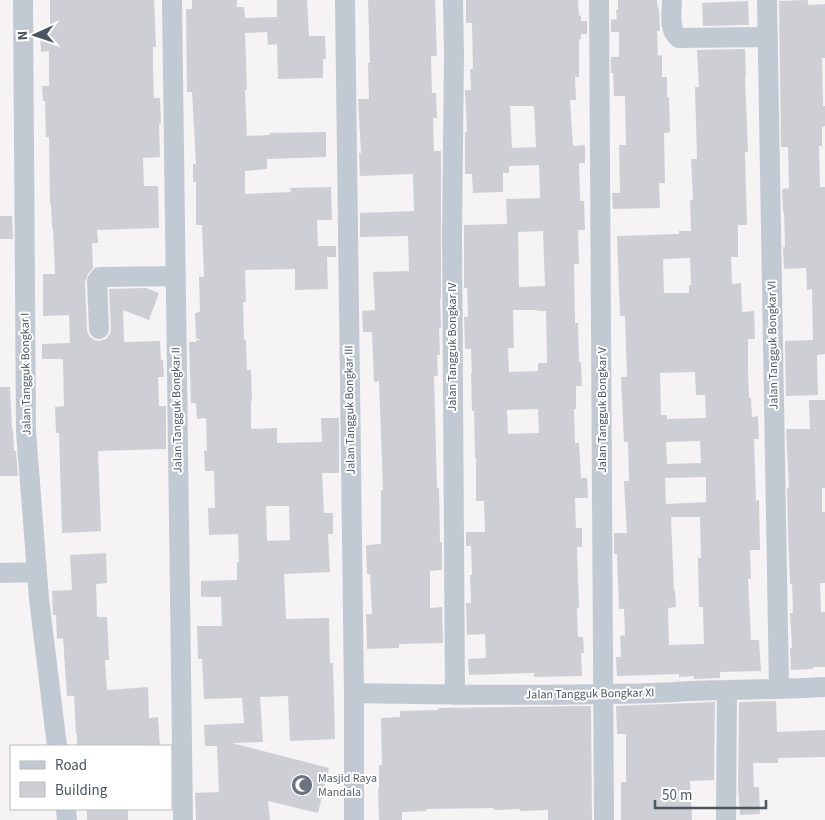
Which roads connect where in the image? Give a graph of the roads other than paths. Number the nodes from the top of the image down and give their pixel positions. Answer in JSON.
{"nodes":[{"id":1,"x":23,"y":0,"type":"edge"},
{"id":2,"x":172,"y":0,"type":"edge"},
{"id":3,"x":345,"y":0,"type":"edge"},
{"id":4,"x":453,"y":0,"type":"edge"},
{"id":5,"x":599,"y":0,"type":"edge"},
{"id":6,"x":672,"y":0,"type":"edge"},
{"id":7,"x":767,"y":0,"type":"edge"},
{"id":8,"x":768,"y":38,"type":"junction"},
{"id":9,"x":176,"y":276,"type":"junction"},
{"id":10,"x":99,"y":329,"type":"dead end"},
{"id":11,"x":37,"y":572,"type":"junction"},
{"id":12,"x":0,"y":573,"type":"edge"},
{"id":13,"x":825,"y":687,"type":"edge"},
{"id":14,"x":779,"y":689,"type":"junction"},
{"id":15,"x":726,"y":690,"type":"junction"},
{"id":16,"x":354,"y":693,"type":"junction"},
{"id":17,"x":604,"y":694,"type":"junction"},
{"id":18,"x":455,"y":695,"type":"junction"},
{"id":19,"x":57,"y":745,"type":"edge"},
{"id":20,"x":183,"y":820,"type":"edge"},
{"id":21,"x":354,"y":820,"type":"edge"},
{"id":22,"x":604,"y":820,"type":"edge"},
{"id":23,"x":726,"y":820,"type":"edge"}],
"edges":[{"from":1,"to":11,"type":"street","name":"Jalan Tangguk Bongkar I"},
{"from":2,"to":9,"type":"street","name":"Jalan Tangguk Bongkar II"},
{"from":3,"to":16,"type":"street","name":"Jalan Tangguk Bongkar III"},
{"from":4,"to":18,"type":"street","name":"Jalan Tangguk Bongkar IV"},
{"from":5,"to":17,"type":"street","name":"Jalan Tangguk Bongkar V"},
{"from":6,"to":8,"type":"street"},
{"from":7,"to":8,"type":"street","name":"Jalan Tangguk Bongkar VI"},
{"from":8,"to":14,"type":"street","name":"Jalan Tangguk Bongkar VI"},
{"from":9,"to":10,"type":"street"},
{"from":9,"to":20,"type":"street","name":"Jalan Tangguk Bongkar II"},
{"from":11,"to":12,"type":"street"},
{"from":11,"to":19,"type":"street","name":"Jalan Tangguk Bongkar I"},
{"from":13,"to":14,"type":"street","name":"Jalan Tangguk Bongkar XI"},
{"from":14,"to":15,"type":"street","name":"Jalan Tangguk Bongkar XI"},
{"from":15,"to":17,"type":"street","name":"Jalan Tangguk Bongkar XI"},
{"from":15,"to":23,"type":"street"},
{"from":16,"to":18,"type":"street","name":"Jalan Tangguk Bongkar XI"},
{"from":16,"to":21,"type":"street","name":"Jalan Tangguk Bongkar III"},
{"from":17,"to":18,"type":"street","name":"Jalan Tangguk Bongkar XI"},
{"from":17,"to":22,"type":"street","name":"Jalan Tangguk Bongkar V"}]}
